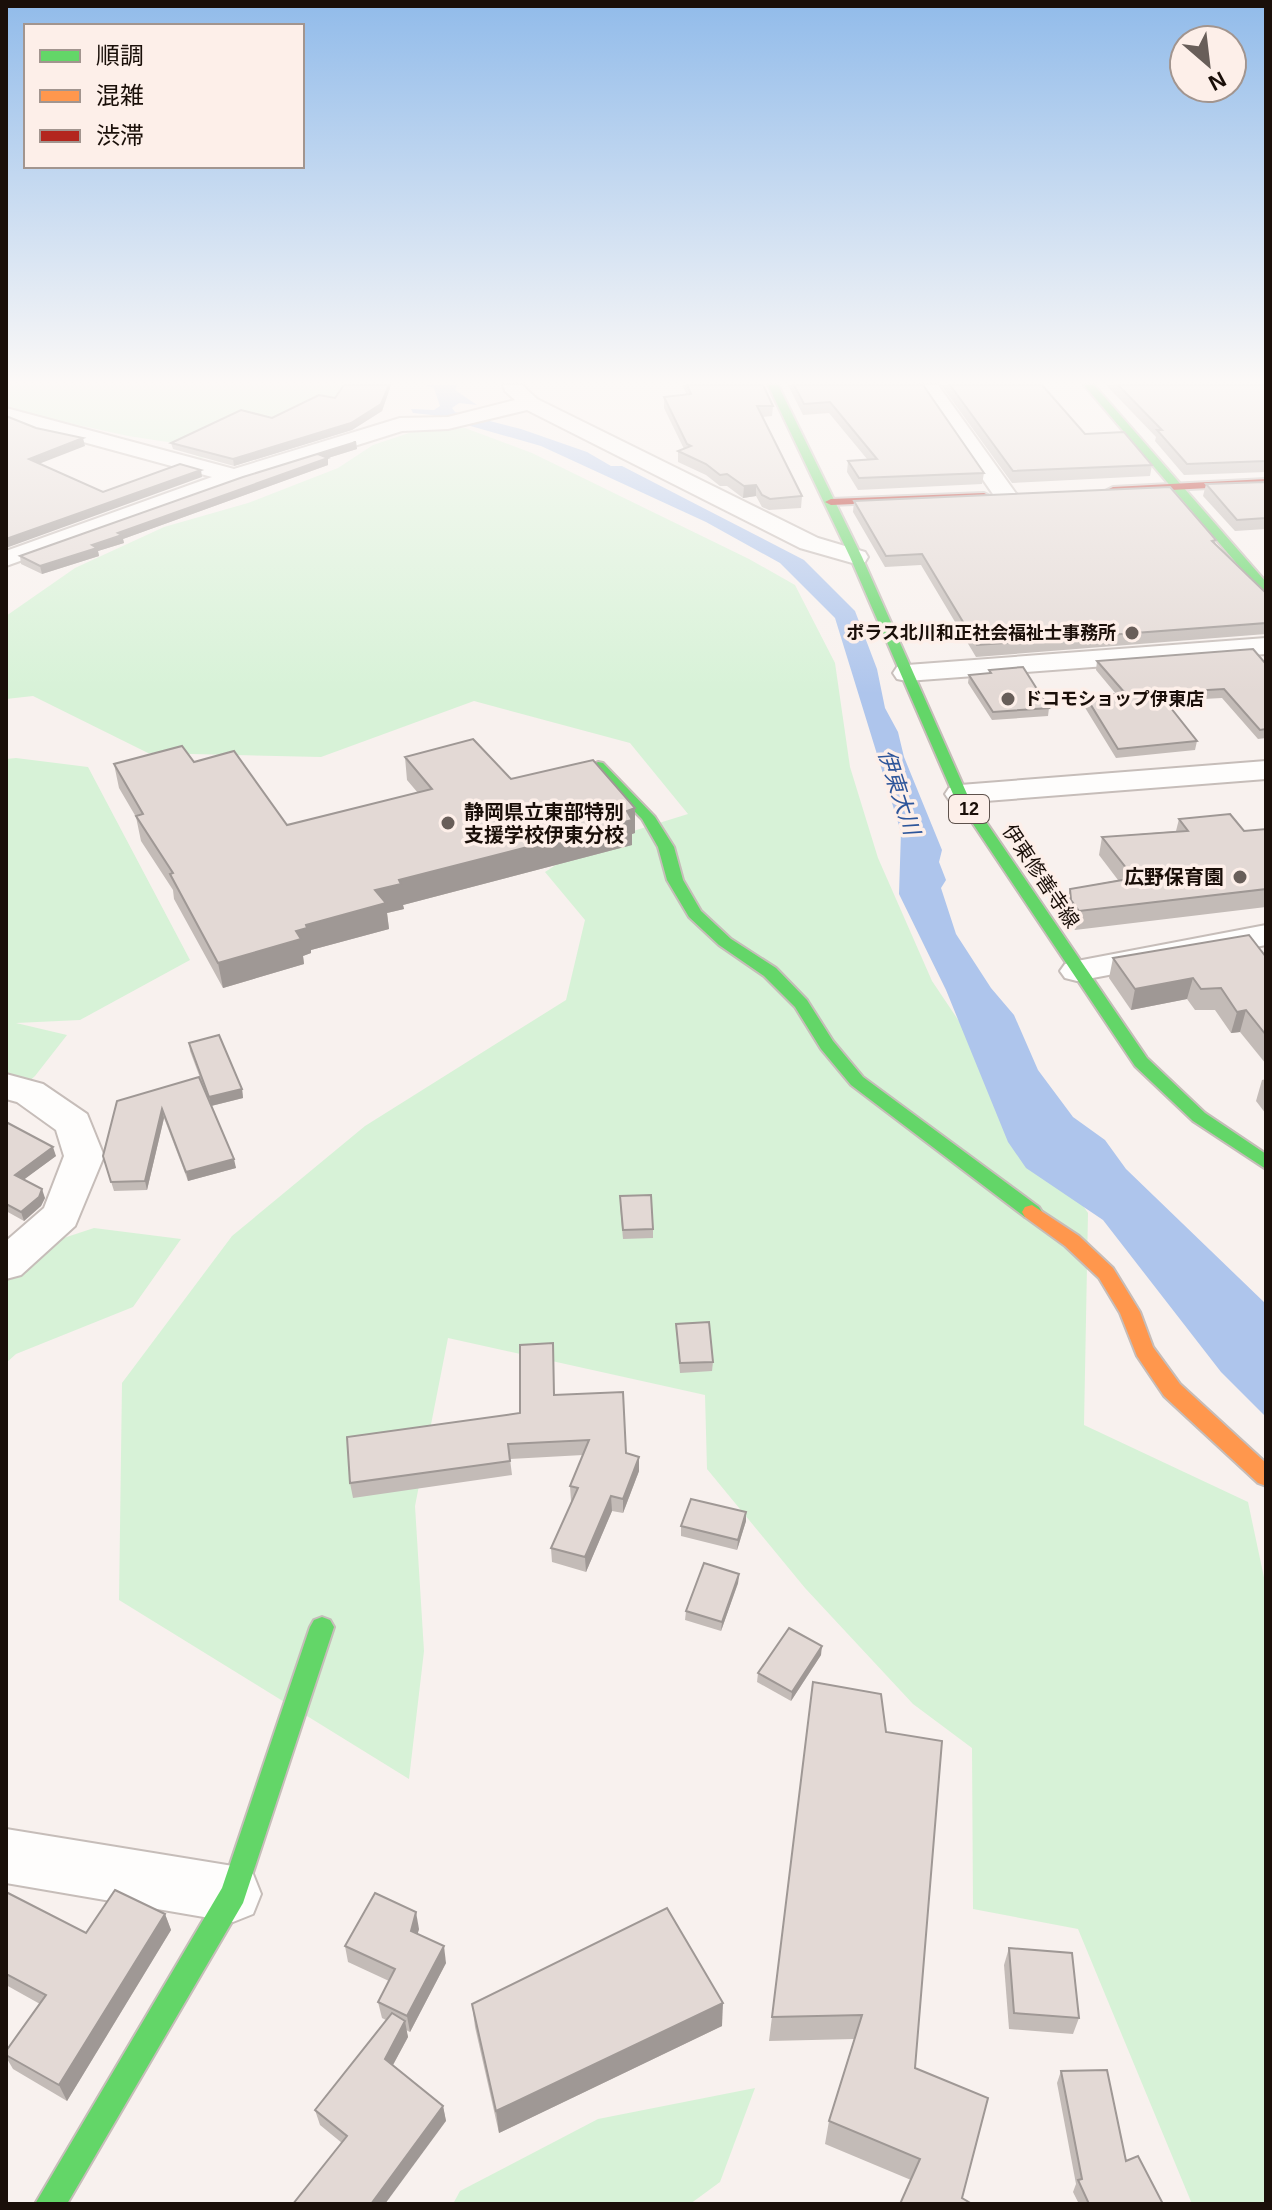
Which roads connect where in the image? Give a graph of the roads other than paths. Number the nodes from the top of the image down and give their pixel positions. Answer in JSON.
{"nodes":[{"id":1,"x":202,"y":488,"type":"edge"},
{"id":2,"x":698,"y":488,"type":"edge"},
{"id":3,"x":824,"y":488,"type":"edge"},
{"id":4,"x":1008,"y":488,"type":"edge"},
{"id":5,"x":1156,"y":488,"type":"edge"},
{"id":6,"x":1179,"y":488,"type":"edge"},
{"id":7,"x":1100,"y":491,"type":"edge"},
{"id":8,"x":1013,"y":495,"type":"joint"},
{"id":9,"x":831,"y":502,"type":"junction"},
{"id":10,"x":856,"y":557,"type":"junction"},
{"id":11,"x":6,"y":559,"type":"edge"},
{"id":12,"x":1266,"y":590,"type":"edge"},
{"id":13,"x":1266,"y":646,"type":"edge"},
{"id":14,"x":907,"y":673,"type":"junction"},
{"id":15,"x":598,"y":766,"type":"edge"},
{"id":16,"x":1266,"y":770,"type":"edge"},
{"id":17,"x":960,"y":794,"type":"junction"},
{"id":18,"x":1266,"y":935,"type":"edge"},
{"id":19,"x":1077,"y":971,"type":"junction"},
{"id":20,"x":6,"y":1086,"type":"edge"},
{"id":21,"x":1266,"y":1163,"type":"edge"},
{"id":22,"x":6,"y":1264,"type":"edge"},
{"id":23,"x":1266,"y":1477,"type":"edge"},
{"id":24,"x":322,"y":1627,"type":"dead end"},
{"id":25,"x":6,"y":1856,"type":"edge"},
{"id":26,"x":233,"y":1894,"type":"junction"},
{"id":27,"x":50,"y":2204,"type":"edge"}],
"edges":[{"from":1,"to":11,"type":"street"},
{"from":2,"to":10,"type":"street"},
{"from":3,"to":9,"type":"street","name":"伊東修善寺線","number":"12"},
{"from":4,"to":8,"type":"street"},
{"from":5,"to":7,"type":"street"},
{"from":6,"to":12,"type":"street"},
{"from":8,"to":9,"type":"street"},
{"from":9,"to":10,"type":"street","name":"伊東修善寺線","number":"12"},
{"from":10,"to":14,"type":"street","name":"伊東修善寺線","number":"12"},
{"from":13,"to":14,"type":"street"},
{"from":14,"to":17,"type":"street","name":"伊東修善寺線","number":"12"},
{"from":15,"to":23,"type":"street"},
{"from":16,"to":17,"type":"street"},
{"from":17,"to":19,"type":"street","name":"伊東修善寺線","number":"12"},
{"from":18,"to":19,"type":"street"},
{"from":19,"to":21,"type":"street","name":"伊東修善寺線","number":"12"},
{"from":20,"to":22,"type":"street"},
{"from":24,"to":26,"type":"street"},
{"from":25,"to":26,"type":"street"},
{"from":26,"to":27,"type":"street"}]}
